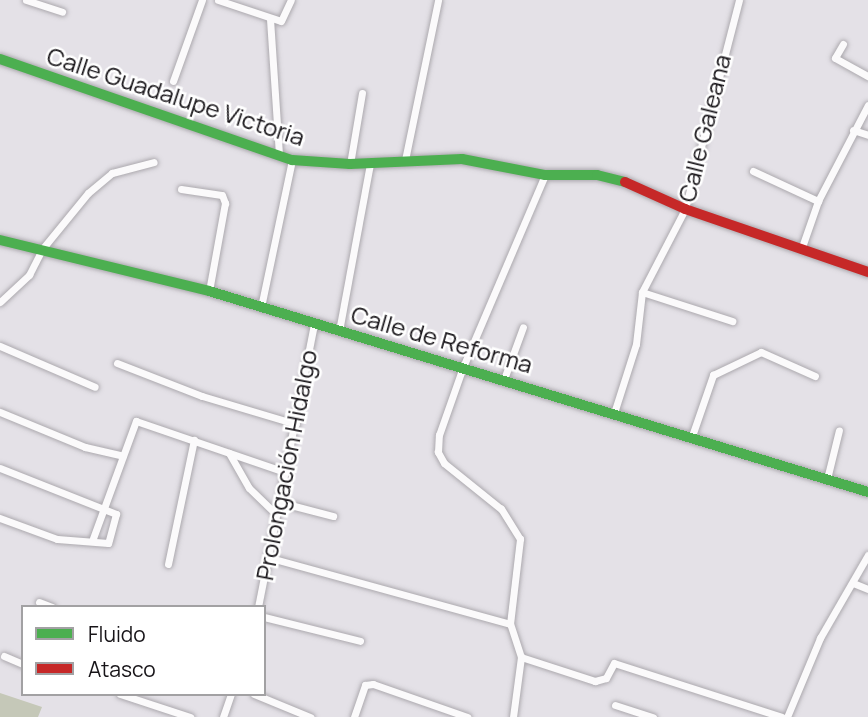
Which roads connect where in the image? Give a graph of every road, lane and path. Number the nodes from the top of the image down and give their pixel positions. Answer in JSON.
{"nodes":[{"id":1,"x":26,"y":0,"type":"edge"},
{"id":2,"x":202,"y":0,"type":"edge"},
{"id":3,"x":218,"y":0,"type":"edge"},
{"id":4,"x":251,"y":0,"type":"edge"},
{"id":5,"x":290,"y":0,"type":"edge"},
{"id":6,"x":438,"y":0,"type":"edge"},
{"id":7,"x":739,"y":0,"type":"edge"},
{"id":8,"x":62,"y":12,"type":"dead end"},
{"id":9,"x":250,"y":12,"type":"junction"},
{"id":10,"x":270,"y":19,"type":"junction"},
{"id":11,"x":843,"y":44,"type":"dead end"},
{"id":12,"x":0,"y":59,"type":"edge"},
{"id":13,"x":868,"y":76,"type":"edge"},
{"id":14,"x":173,"y":81,"type":"dead end"},
{"id":15,"x":362,"y":93,"type":"dead end"},
{"id":16,"x":868,"y":105,"type":"edge"},
{"id":17,"x":853,"y":130,"type":"junction"},
{"id":18,"x":868,"y":135,"type":"edge"},
{"id":19,"x":279,"y":156,"type":"junction"},
{"id":20,"x":292,"y":160,"type":"junction"},
{"id":21,"x":405,"y":160,"type":"junction"},
{"id":22,"x":154,"y":162,"type":"dead end"},
{"id":23,"x":370,"y":163,"type":"junction"},
{"id":24,"x":350,"y":164,"type":"junction"},
{"id":25,"x":753,"y":171,"type":"dead end"},
{"id":26,"x":545,"y":175,"type":"junction"},
{"id":27,"x":181,"y":189,"type":"dead end"},
{"id":28,"x":818,"y":201,"type":"junction"},
{"id":29,"x":685,"y":209,"type":"junction"},
{"id":30,"x":0,"y":240,"type":"edge"},
{"id":31,"x":803,"y":247,"type":"junction"},
{"id":32,"x":43,"y":248,"type":"junction"},
{"id":33,"x":867,"y":268,"type":"edge"},
{"id":34,"x":209,"y":291,"type":"junction"},
{"id":35,"x":642,"y":292,"type":"junction"},
{"id":36,"x":0,"y":302,"type":"edge"},
{"id":37,"x":261,"y":307,"type":"junction"},
{"id":38,"x":732,"y":321,"type":"dead end"},
{"id":39,"x":314,"y":324,"type":"junction"},
{"id":40,"x":523,"y":327,"type":"dead end"},
{"id":41,"x":339,"y":331,"type":"junction"},
{"id":42,"x":0,"y":346,"type":"edge"},
{"id":43,"x":117,"y":363,"type":"dead end"},
{"id":44,"x":463,"y":367,"type":"junction"},
{"id":45,"x":814,"y":376,"type":"dead end"},
{"id":46,"x":505,"y":379,"type":"junction"},
{"id":47,"x":95,"y":387,"type":"dead end"},
{"id":48,"x":0,"y":412,"type":"edge"},
{"id":49,"x":614,"y":413,"type":"junction"},
{"id":50,"x":296,"y":424,"type":"junction"},
{"id":51,"x":839,"y":430,"type":"dead end"},
{"id":52,"x":692,"y":436,"type":"junction"},
{"id":53,"x":194,"y":440,"type":"junction"},
{"id":54,"x":228,"y":452,"type":"junction"},
{"id":55,"x":123,"y":456,"type":"junction"},
{"id":56,"x":0,"y":468,"type":"edge"},
{"id":57,"x":285,"y":472,"type":"junction"},
{"id":58,"x":827,"y":479,"type":"junction"},
{"id":59,"x":868,"y":492,"type":"edge"},
{"id":60,"x":279,"y":502,"type":"junction"},
{"id":61,"x":105,"y":508,"type":"junction"},
{"id":62,"x":276,"y":514,"type":"junction"},
{"id":63,"x":333,"y":516,"type":"dead end"},
{"id":64,"x":0,"y":518,"type":"edge"},
{"id":65,"x":92,"y":541,"type":"junction"},
{"id":66,"x":868,"y":555,"type":"edge"},
{"id":67,"x":267,"y":557,"type":"junction"},
{"id":68,"x":168,"y":564,"type":"dead end"},
{"id":69,"x":853,"y":583,"type":"junction"},
{"id":70,"x":868,"y":589,"type":"edge"},
{"id":71,"x":39,"y":602,"type":"dead end"},
{"id":72,"x":46,"y":605,"type":"edge"},
{"id":73,"x":258,"y":605,"type":"edge"},
{"id":74,"x":266,"y":618,"type":"edge"},
{"id":75,"x":510,"y":624,"type":"junction"},
{"id":76,"x":359,"y":641,"type":"dead end"},
{"id":77,"x":4,"y":656,"type":"dead end"},
{"id":78,"x":521,"y":657,"type":"junction"},
{"id":79,"x":21,"y":663,"type":"edge"},
{"id":80,"x":126,"y":696,"type":"edge"},
{"id":81,"x":230,"y":696,"type":"edge"},
{"id":82,"x":259,"y":696,"type":"edge"},
{"id":83,"x":615,"y":705,"type":"dead end"},
{"id":84,"x":305,"y":716,"type":"edge"},
{"id":85,"x":190,"y":717,"type":"edge"},
{"id":86,"x":223,"y":717,"type":"edge"},
{"id":87,"x":354,"y":717,"type":"edge"},
{"id":88,"x":467,"y":717,"type":"edge"},
{"id":89,"x":513,"y":717,"type":"edge"},
{"id":90,"x":653,"y":717,"type":"edge"},
{"id":91,"x":785,"y":717,"type":"edge"}],
"edges":[{"from":1,"to":8,"type":"street"},
{"from":2,"to":14,"type":"street"},
{"from":3,"to":9,"type":"street"},
{"from":4,"to":9,"type":"street"},
{"from":5,"to":10,"type":"street"},
{"from":6,"to":21,"type":"street"},
{"from":7,"to":29,"type":"street","name":"Calle Galeana"},
{"from":9,"to":10,"type":"street"},
{"from":10,"to":19,"type":"street"},
{"from":11,"to":13,"type":"street"},
{"from":12,"to":19,"type":"main road","name":"Calle Guadalupe Victoria"},
{"from":15,"to":24,"type":"street"},
{"from":16,"to":17,"type":"street"},
{"from":17,"to":18,"type":"street"},
{"from":17,"to":28,"type":"street"},
{"from":19,"to":20,"type":"main road","name":"Calle Guadalupe Victoria"},
{"from":20,"to":24,"type":"main road","name":"Calle Guadalupe Victoria"},
{"from":20,"to":37,"type":"street"},
{"from":21,"to":23,"type":"main road","name":"Calle Guadalupe Victoria"},
{"from":21,"to":26,"type":"main road","name":"Calle Guadalupe Victoria"},
{"from":22,"to":32,"type":"street"},
{"from":23,"to":24,"type":"main road","name":"Calle Guadalupe Victoria"},
{"from":23,"to":41,"type":"street"},
{"from":25,"to":28,"type":"street"},
{"from":26,"to":29,"type":"main road","name":"Calle Guadalupe Victoria"},
{"from":26,"to":44,"type":"street"},
{"from":27,"to":34,"type":"street"},
{"from":28,"to":31,"type":"street"},
{"from":29,"to":31,"type":"main road","name":"Calle Guadalupe Victoria"},
{"from":29,"to":35,"type":"street","name":"Calle Galeana"},
{"from":30,"to":32,"type":"main road","name":"Calle de Reforma"},
{"from":31,"to":33,"type":"main road","name":"Calle Guadalupe Victoria"},
{"from":32,"to":34,"type":"main road","name":"Calle de Reforma"},
{"from":32,"to":36,"type":"street"},
{"from":34,"to":37,"type":"main road","name":"Calle de Reforma"},
{"from":35,"to":38,"type":"street"},
{"from":35,"to":49,"type":"street","name":"Calle Galeana"},
{"from":37,"to":39,"type":"main road","name":"Calle de Reforma"},
{"from":39,"to":41,"type":"main road","name":"Calle de Reforma"},
{"from":39,"to":50,"type":"street","name":"Prolongación Hidalgo"},
{"from":40,"to":46,"type":"street"},
{"from":41,"to":44,"type":"main road","name":"Calle de Reforma"},
{"from":42,"to":47,"type":"street"},
{"from":43,"to":50,"type":"street"},
{"from":44,"to":46,"type":"main road","name":"Calle de Reforma"},
{"from":44,"to":75,"type":"street"},
{"from":45,"to":52,"type":"street"},
{"from":46,"to":49,"type":"main road","name":"Calle de Reforma"},
{"from":48,"to":55,"type":"street"},
{"from":49,"to":52,"type":"main road","name":"Calle de Reforma"},
{"from":50,"to":57,"type":"street","name":"Prolongación Hidalgo"},
{"from":51,"to":58,"type":"street"},
{"from":52,"to":58,"type":"main road","name":"Calle de Reforma"},
{"from":53,"to":54,"type":"street"},
{"from":53,"to":55,"type":"street"},
{"from":53,"to":68,"type":"street"},
{"from":54,"to":57,"type":"street"},
{"from":54,"to":62,"type":"street"},
{"from":55,"to":61,"type":"street"},
{"from":56,"to":61,"type":"street"},
{"from":57,"to":60,"type":"street","name":"Prolongación Hidalgo"},
{"from":58,"to":59,"type":"main road","name":"Calle de Reforma"},
{"from":60,"to":62,"type":"street","name":"Prolongación Hidalgo"},
{"from":60,"to":63,"type":"street"},
{"from":61,"to":65,"type":"street"},
{"from":61,"to":65,"type":"street"},
{"from":62,"to":67,"type":"street","name":"Prolongación Hidalgo"},
{"from":64,"to":65,"type":"street"},
{"from":66,"to":69,"type":"street"},
{"from":67,"to":73,"type":"street","name":"Prolongación Hidalgo"},
{"from":67,"to":75,"type":"street"},
{"from":69,"to":70,"type":"street"},
{"from":69,"to":91,"type":"street"},
{"from":71,"to":72,"type":"street"},
{"from":74,"to":76,"type":"street"},
{"from":75,"to":78,"type":"street"},
{"from":77,"to":79,"type":"street"},
{"from":78,"to":89,"type":"street"},
{"from":78,"to":91,"type":"street"},
{"from":80,"to":85,"type":"street"},
{"from":81,"to":86,"type":"street"},
{"from":82,"to":84,"type":"street"},
{"from":83,"to":90,"type":"street"},
{"from":87,"to":88,"type":"street"}]}
